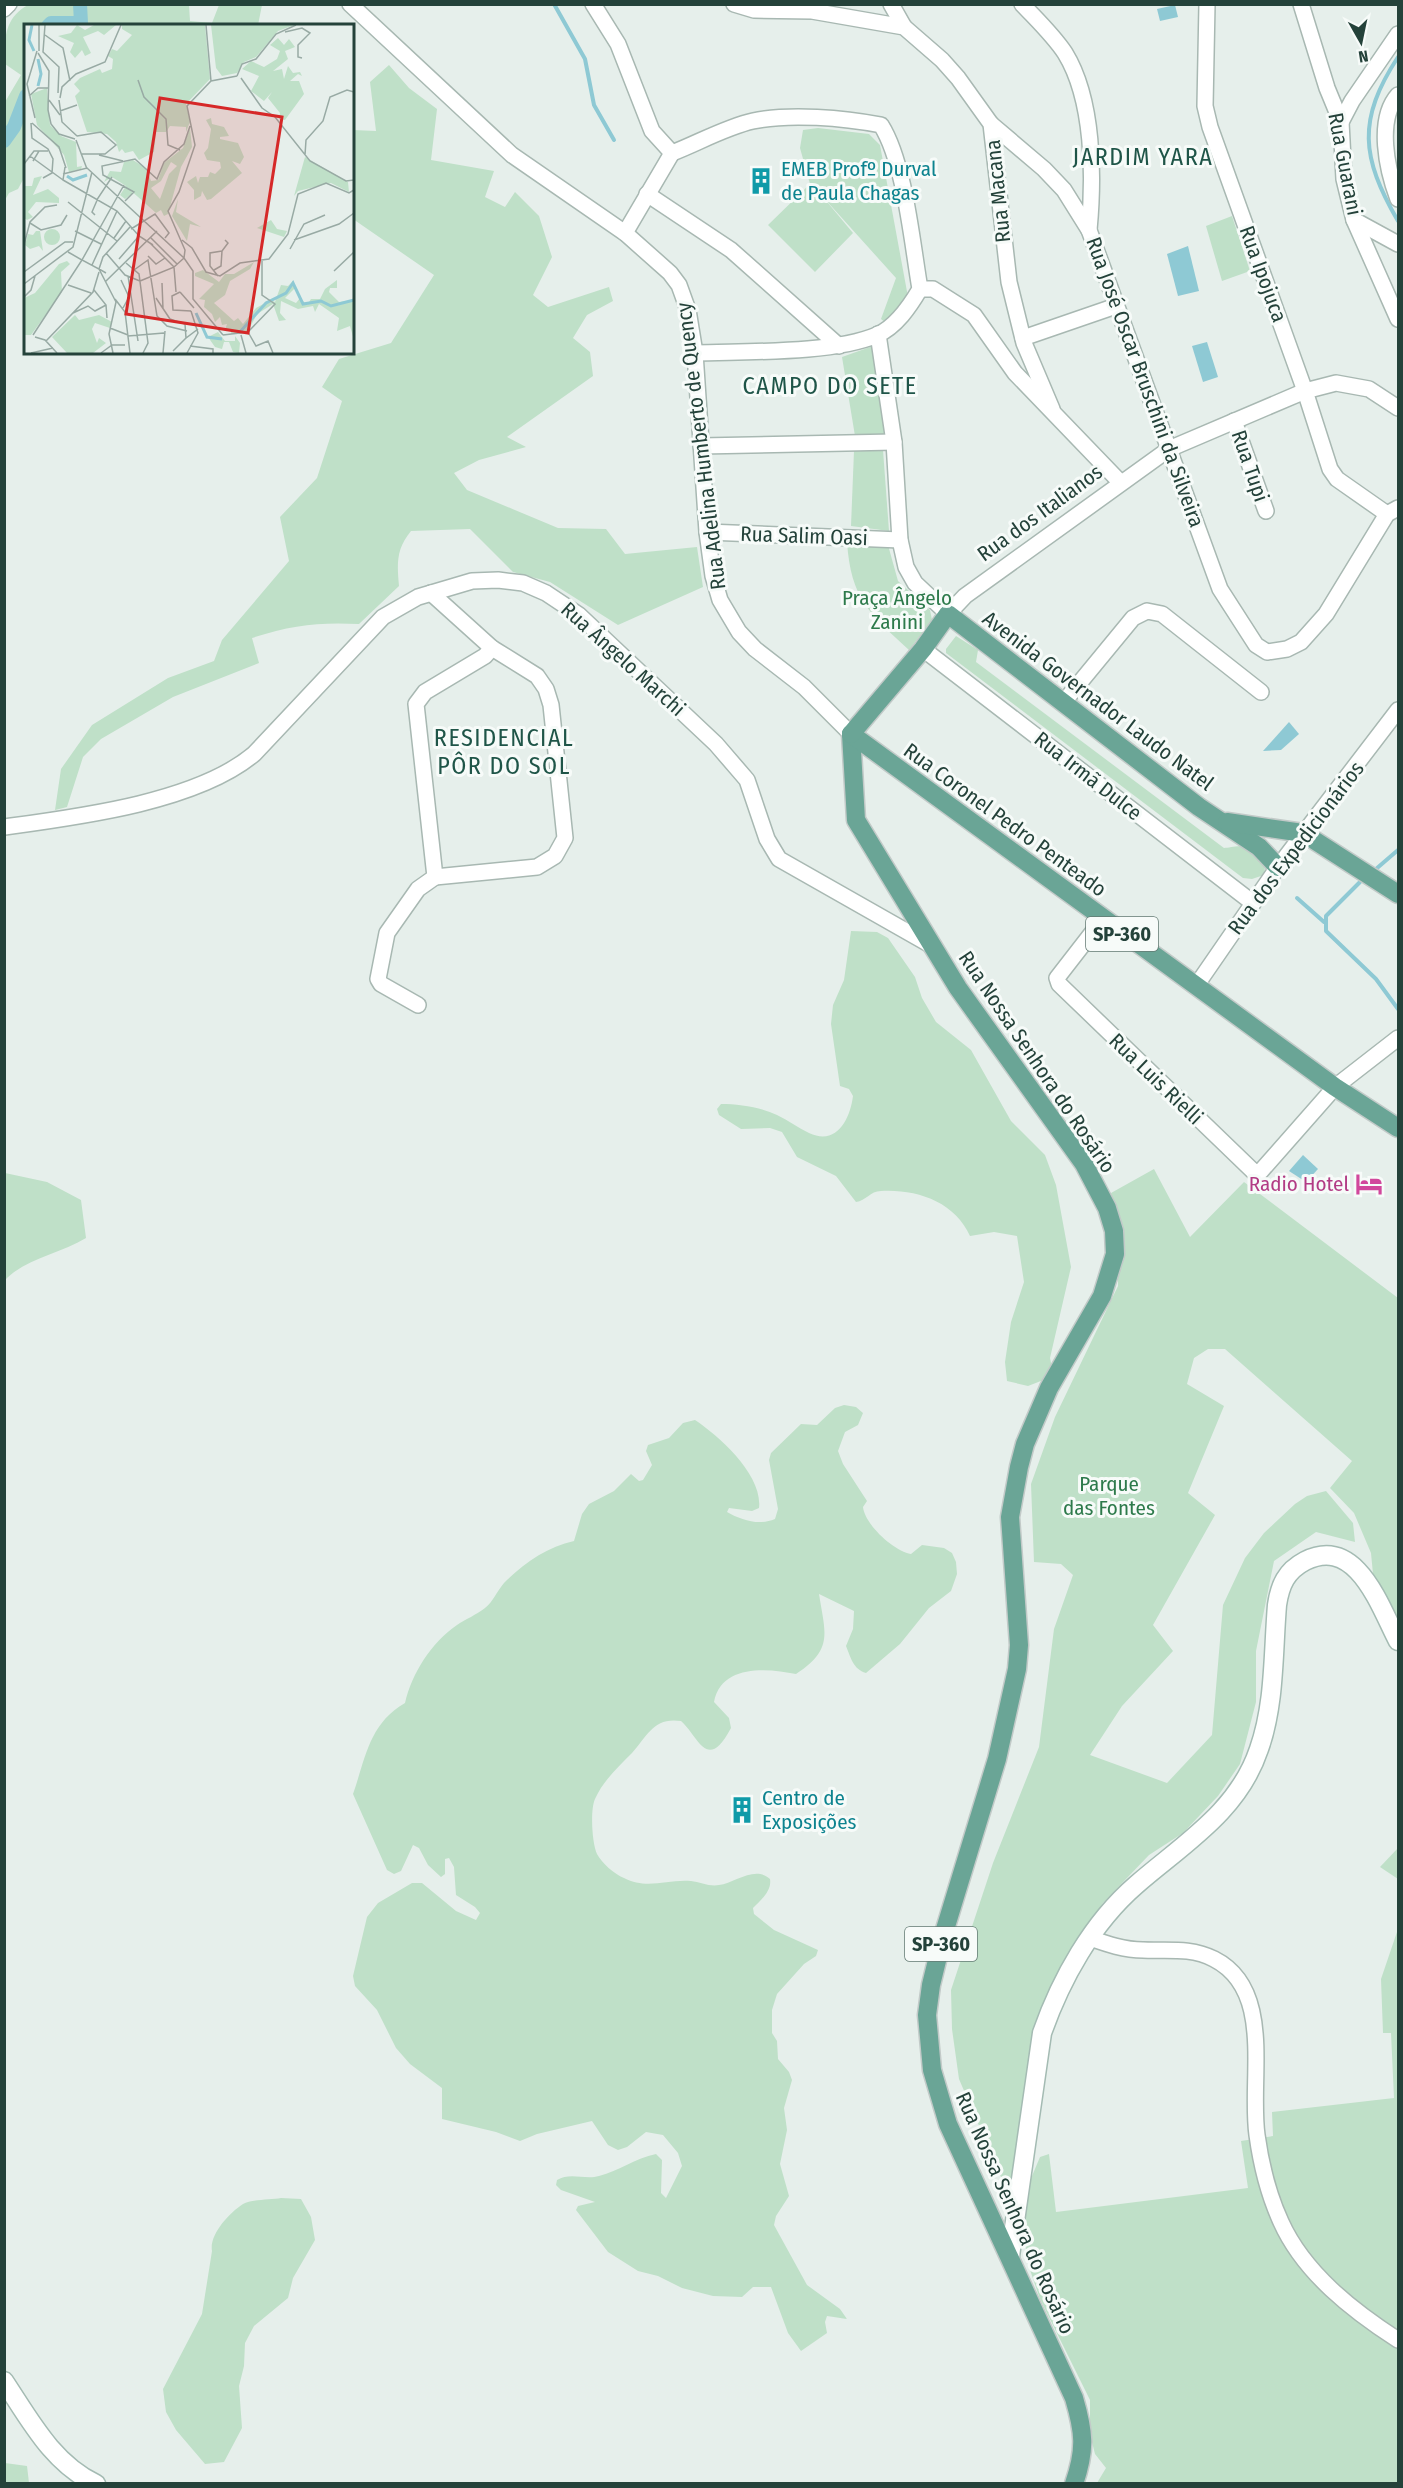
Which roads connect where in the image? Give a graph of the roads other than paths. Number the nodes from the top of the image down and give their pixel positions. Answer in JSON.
{"nodes":[{"id":1,"x":9,"y":4,"type":"edge"},
{"id":2,"x":350,"y":4,"type":"edge"},
{"id":3,"x":593,"y":4,"type":"edge"},
{"id":4,"x":734,"y":4,"type":"edge"},
{"id":5,"x":891,"y":4,"type":"edge"},
{"id":6,"x":1022,"y":4,"type":"edge"},
{"id":7,"x":1208,"y":4,"type":"edge"},
{"id":8,"x":1301,"y":4,"type":"edge"},
{"id":9,"x":814,"y":8,"type":"edge"},
{"id":10,"x":4,"y":9,"type":"edge"},
{"id":11,"x":904,"y":27,"type":"junction"},
{"id":12,"x":1398,"y":34,"type":"edge"},
{"id":13,"x":1398,"y":95,"type":"edge"},
{"id":14,"x":1341,"y":122,"type":"junction"},
{"id":15,"x":991,"y":124,"type":"junction"},
{"id":16,"x":672,"y":153,"type":"junction"},
{"id":17,"x":647,"y":194,"type":"junction"},
{"id":18,"x":1398,"y":198,"type":"edge"},
{"id":19,"x":1354,"y":220,"type":"junction"},
{"id":20,"x":1089,"y":230,"type":"junction"},
{"id":21,"x":624,"y":233,"type":"junction"},
{"id":22,"x":1398,"y":244,"type":"edge"},
{"id":23,"x":920,"y":289,"type":"junction"},
{"id":24,"x":1116,"y":306,"type":"junction"},
{"id":25,"x":1398,"y":319,"type":"edge"},
{"id":26,"x":878,"y":334,"type":"junction"},
{"id":27,"x":1023,"y":338,"type":"junction"},
{"id":28,"x":839,"y":346,"type":"junction"},
{"id":29,"x":695,"y":353,"type":"junction"},
{"id":30,"x":1305,"y":391,"type":"junction"},
{"id":31,"x":1398,"y":408,"type":"edge"},
{"id":32,"x":1052,"y":409,"type":"junction"},
{"id":33,"x":1234,"y":421,"type":"junction"},
{"id":34,"x":894,"y":442,"type":"junction"},
{"id":35,"x":701,"y":446,"type":"junction"},
{"id":36,"x":1169,"y":449,"type":"junction"},
{"id":37,"x":1120,"y":482,"type":"junction"},
{"id":38,"x":1266,"y":511,"type":"dead end"},
{"id":39,"x":1393,"y":511,"type":"edge"},
{"id":40,"x":708,"y":532,"type":"junction"},
{"id":41,"x":900,"y":540,"type":"junction"},
{"id":42,"x":431,"y":593,"type":"junction"},
{"id":43,"x":948,"y":614,"type":"junction"},
{"id":44,"x":492,"y":648,"type":"junction"},
{"id":45,"x":923,"y":649,"type":"junction"},
{"id":46,"x":1261,"y":692,"type":"dead end"},
{"id":47,"x":1063,"y":703,"type":"junction"},
{"id":48,"x":1398,"y":710,"type":"edge"},
{"id":49,"x":851,"y":734,"type":"junction"},
{"id":50,"x":1222,"y":821,"type":"junction"},
{"id":51,"x":4,"y":827,"type":"edge"},
{"id":52,"x":1303,"y":833,"type":"junction"},
{"id":53,"x":1278,"y":867,"type":"junction"},
{"id":54,"x":435,"y":877,"type":"junction"},
{"id":55,"x":1398,"y":894,"type":"edge"},
{"id":56,"x":1253,"y":903,"type":"junction"},
{"id":57,"x":1102,"y":920,"type":"junction"},
{"id":58,"x":934,"y":946,"type":"junction"},
{"id":59,"x":1196,"y":986,"type":"junction"},
{"id":60,"x":418,"y":1005,"type":"dead end"},
{"id":61,"x":1398,"y":1038,"type":"edge"},
{"id":62,"x":1335,"y":1087,"type":"junction"},
{"id":63,"x":1398,"y":1128,"type":"edge"},
{"id":64,"x":1398,"y":1641,"type":"edge"},
{"id":65,"x":1090,"y":1938,"type":"junction"},
{"id":66,"x":1010,"y":2256,"type":"junction"},
{"id":67,"x":1398,"y":2340,"type":"edge"},
{"id":68,"x":4,"y":2381,"type":"edge"},
{"id":69,"x":96,"y":2484,"type":"edge"},
{"id":70,"x":1074,"y":2484,"type":"edge"}],
"edges":[{"from":1,"to":10,"type":"street"},
{"from":2,"to":21,"type":"street","name":"Rua Adelina Humberto de Quency"},
{"from":3,"to":16,"type":"street"},
{"from":4,"to":9,"type":"street"},
{"from":5,"to":11,"type":"street"},
{"from":6,"to":20,"type":"street","name":"Rua José Oscar Bruschini da Silveira"},
{"from":7,"to":30,"type":"street","name":"Rua Ipojuca"},
{"from":8,"to":14,"type":"street","name":"Rua Guarani"},
{"from":9,"to":11,"type":"street"},
{"from":11,"to":15,"type":"street","name":"Rua Macana"},
{"from":12,"to":14,"type":"street"},
{"from":13,"to":18,"type":"street"},
{"from":14,"to":19,"type":"street","name":"Rua Guarani"},
{"from":15,"to":20,"type":"street"},
{"from":15,"to":27,"type":"street","name":"Rua Macana"},
{"from":16,"to":17,"type":"street"},
{"from":16,"to":23,"type":"street"},
{"from":17,"to":21,"type":"street"},
{"from":17,"to":28,"type":"street"},
{"from":19,"to":22,"type":"street"},
{"from":19,"to":25,"type":"street","name":"Rua Guarani"},
{"from":20,"to":24,"type":"street","name":"Rua José Oscar Bruschini da Silveira"},
{"from":21,"to":29,"type":"street","name":"Rua Adelina Humberto de Quency"},
{"from":23,"to":26,"type":"street"},
{"from":23,"to":32,"type":"street"},
{"from":24,"to":27,"type":"street"},
{"from":24,"to":36,"type":"street","name":"Rua José Oscar Bruschini da Silveira"},
{"from":26,"to":28,"type":"street"},
{"from":26,"to":34,"type":"street"},
{"from":27,"to":32,"type":"street","name":"Rua Macana"},
{"from":28,"to":29,"type":"street"},
{"from":29,"to":35,"type":"street","name":"Rua Adelina Humberto de Quency"},
{"from":30,"to":31,"type":"street","name":"Rua dos Italianos"},
{"from":30,"to":33,"type":"street","name":"Rua dos Italianos"},
{"from":30,"to":39,"type":"street","name":"Rua Ipojuca"},
{"from":32,"to":37,"type":"street"},
{"from":33,"to":36,"type":"street","name":"Rua dos Italianos"},
{"from":33,"to":38,"type":"street","name":"Rua Tupi"},
{"from":34,"to":35,"type":"street"},
{"from":34,"to":41,"type":"street"},
{"from":35,"to":40,"type":"street","name":"Rua Adelina Humberto de Quency"},
{"from":36,"to":37,"type":"street","name":"Rua dos Italianos"},
{"from":36,"to":39,"type":"street","name":"Rua José Oscar Bruschini da Silveira"},
{"from":37,"to":43,"type":"street","name":"Rua dos Italianos"},
{"from":40,"to":41,"type":"street","name":"Rua Salim Oasi"},
{"from":40,"to":49,"type":"street","name":"Rua Adelina Humberto de Quency"},
{"from":41,"to":43,"type":"street"},
{"from":42,"to":44,"type":"street"},
{"from":42,"to":51,"type":"street","name":"Rua Ângelo Marchi"},
{"from":42,"to":58,"type":"street","name":"Rua Ângelo Marchi"},
{"from":43,"to":45,"type":"main road","name":"Rua dos Italianos"},
{"from":43,"to":47,"type":"main road","name":"Avenida Governador Laudo Natel"},
{"from":44,"to":54,"type":"street"},
{"from":44,"to":54,"type":"street"},
{"from":45,"to":49,"type":"main road","name":"Rua dos Italianos"},
{"from":45,"to":56,"type":"street","name":"Rua Irmã Dulce"},
{"from":46,"to":47,"type":"street"},
{"from":47,"to":50,"type":"main road","name":"Avenida Governador Laudo Natel"},
{"from":48,"to":52,"type":"street","name":"Rua dos Expedicionários"},
{"from":49,"to":57,"type":"main road","name":"Rua Coronel Pedro Penteado","number":"SP-360"},
{"from":49,"to":58,"type":"main road","name":"Rua Nossa Senhora do Rosário","number":"SP-360"},
{"from":50,"to":52,"type":"main road","name":"Avenida Governador Laudo Natel"},
{"from":50,"to":53,"type":"main road","name":"Avenida Governador Laudo Natel"},
{"from":52,"to":53,"type":"street","name":"Rua dos Expedicionários"},
{"from":52,"to":55,"type":"main road"},
{"from":53,"to":56,"type":"street","name":"Rua dos Expedicionários"},
{"from":54,"to":60,"type":"street"},
{"from":56,"to":59,"type":"street","name":"Rua dos Expedicionários"},
{"from":57,"to":59,"type":"main road","name":"Rua Coronel Pedro Penteado","number":"SP-360"},
{"from":57,"to":62,"type":"street","name":"Rua Luis Rielli"},
{"from":58,"to":66,"type":"main road","name":"Rua Nossa Senhora do Rosário","number":"SP-360"},
{"from":59,"to":62,"type":"main road","name":"Rua Coronel Pedro Penteado","number":"SP-360"},
{"from":61,"to":62,"type":"street"},
{"from":62,"to":63,"type":"main road","name":"Rua Coronel Pedro Penteado","number":"SP-360"},
{"from":64,"to":65,"type":"street"},
{"from":65,"to":66,"type":"street"},
{"from":65,"to":67,"type":"street"},
{"from":66,"to":70,"type":"main road","name":"Rua Nossa Senhora do Rosário","number":"SP-360"},
{"from":68,"to":69,"type":"street"}]}
